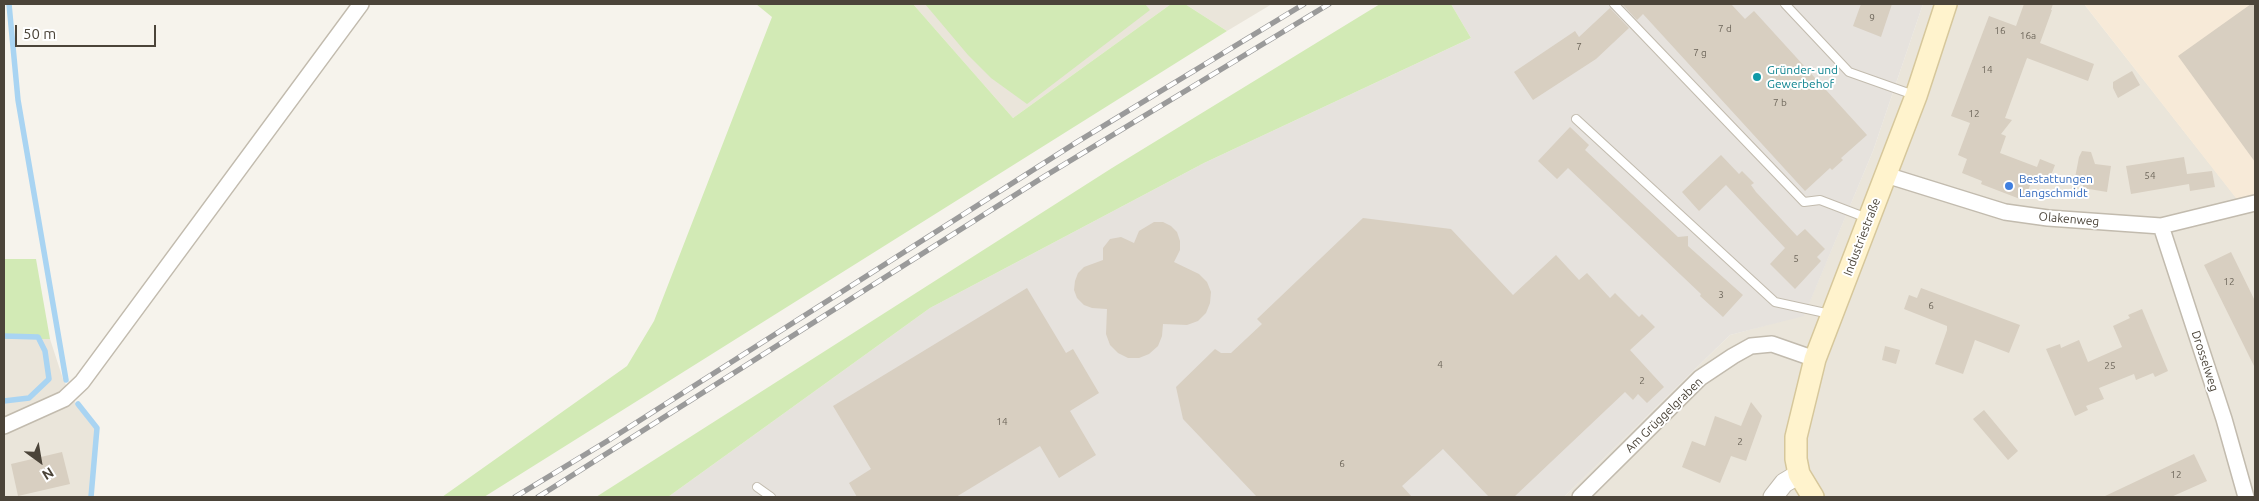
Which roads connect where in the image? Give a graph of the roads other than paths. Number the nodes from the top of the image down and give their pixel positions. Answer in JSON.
{"nodes":[{"id":1,"x":362,"y":4,"type":"edge"},
{"id":2,"x":1614,"y":4,"type":"edge"},
{"id":3,"x":1785,"y":4,"type":"edge"},
{"id":4,"x":1946,"y":4,"type":"edge"},
{"id":5,"x":1916,"y":96,"type":"junction"},
{"id":6,"x":1576,"y":119,"type":"dead end"},
{"id":7,"x":1886,"y":175,"type":"junction"},
{"id":8,"x":2255,"y":203,"type":"edge"},
{"id":9,"x":1869,"y":219,"type":"junction"},
{"id":10,"x":2162,"y":226,"type":"junction"},
{"id":11,"x":1832,"y":315,"type":"junction"},
{"id":12,"x":1815,"y":359,"type":"junction"},
{"id":13,"x":4,"y":426,"type":"edge"},
{"id":14,"x":1799,"y":474,"type":"junction"},
{"id":15,"x":758,"y":487,"type":"dead end"},
{"id":16,"x":772,"y":497,"type":"edge"},
{"id":17,"x":1580,"y":497,"type":"edge"},
{"id":18,"x":1773,"y":497,"type":"edge"},
{"id":19,"x":1813,"y":497,"type":"edge"},
{"id":20,"x":2246,"y":497,"type":"edge"}],
"edges":[{"from":1,"to":13,"type":"street"},
{"from":2,"to":9,"type":"lane"},
{"from":3,"to":5,"type":"lane"},
{"from":4,"to":5,"type":"main road","name":"Industriestraße"},
{"from":5,"to":7,"type":"main road","name":"Industriestraße"},
{"from":6,"to":11,"type":"lane"},
{"from":7,"to":9,"type":"main road","name":"Industriestraße"},
{"from":7,"to":10,"type":"street","name":"Olakenweg"},
{"from":8,"to":10,"type":"street","name":"Olakenweg"},
{"from":9,"to":11,"type":"main road","name":"Industriestraße"},
{"from":10,"to":20,"type":"street","name":"Drosselweg"},
{"from":11,"to":12,"type":"main road","name":"Industriestraße"},
{"from":12,"to":14,"type":"main road","name":"Industriestraße"},
{"from":12,"to":17,"type":"street","name":"Am Grüggelgraben"},
{"from":14,"to":18,"type":"street"},
{"from":14,"to":19,"type":"main road"},
{"from":15,"to":16,"type":"lane"}]}
